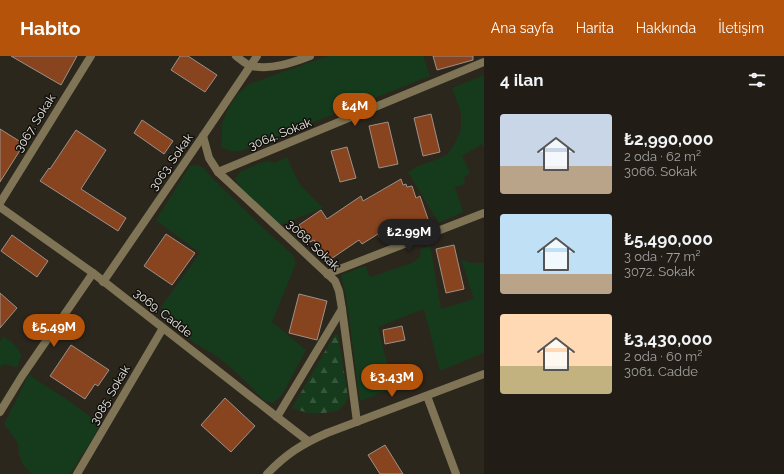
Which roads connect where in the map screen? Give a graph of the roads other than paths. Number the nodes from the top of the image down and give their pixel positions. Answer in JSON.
{"nodes":[{"id":1,"x":91,"y":56,"type":"edge"},
{"id":2,"x":236,"y":56,"type":"edge"},
{"id":3,"x":257,"y":56,"type":"edge"},
{"id":4,"x":310,"y":56,"type":"edge"},
{"id":5,"x":484,"y":62,"type":"edge"},
{"id":6,"x":250,"y":66,"type":"junction"},
{"id":7,"x":203,"y":136,"type":"junction"},
{"id":8,"x":218,"y":172,"type":"junction"},
{"id":9,"x":0,"y":203,"type":"edge"},
{"id":10,"x":0,"y":207,"type":"edge"},
{"id":11,"x":484,"y":213,"type":"edge"},
{"id":12,"x":93,"y":274,"type":"junction"},
{"id":13,"x":327,"y":274,"type":"junction"},
{"id":14,"x":103,"y":282,"type":"junction"},
{"id":15,"x":342,"y":309,"type":"junction"},
{"id":16,"x":163,"y":328,"type":"junction"},
{"id":17,"x":484,"y":374,"type":"edge"},
{"id":18,"x":427,"y":396,"type":"junction"},
{"id":19,"x":0,"y":412,"type":"edge"},
{"id":20,"x":278,"y":417,"type":"junction"},
{"id":21,"x":357,"y":422,"type":"junction"},
{"id":22,"x":308,"y":441,"type":"junction"},
{"id":23,"x":77,"y":474,"type":"edge"},
{"id":24,"x":267,"y":474,"type":"edge"},
{"id":25,"x":456,"y":474,"type":"edge"}],
"edges":[{"from":1,"to":9,"type":"street","name":"3067. Sokak"},
{"from":2,"to":6,"type":"street"},
{"from":3,"to":6,"type":"street","name":"3063. Sokak"},
{"from":4,"to":6,"type":"street"},
{"from":5,"to":8,"type":"street","name":"3064. Sokak"},
{"from":6,"to":7,"type":"street","name":"3063. Sokak"},
{"from":7,"to":8,"type":"street","name":"3068. Sokak"},
{"from":7,"to":14,"type":"street","name":"3063. Sokak"},
{"from":8,"to":13,"type":"street","name":"3068. Sokak"},
{"from":10,"to":12,"type":"street","name":"3069. Cadde"},
{"from":11,"to":13,"type":"street"},
{"from":12,"to":14,"type":"street","name":"3069. Cadde"},
{"from":12,"to":19,"type":"street"},
{"from":13,"to":15,"type":"street","name":"3068. Sokak"},
{"from":14,"to":16,"type":"street","name":"3069. Cadde"},
{"from":15,"to":20,"type":"street"},
{"from":15,"to":21,"type":"street","name":"3068. Sokak"},
{"from":16,"to":20,"type":"street","name":"3069. Cadde"},
{"from":16,"to":23,"type":"street","name":"3085. Sokak"},
{"from":17,"to":18,"type":"street"},
{"from":18,"to":21,"type":"street"},
{"from":18,"to":25,"type":"street"},
{"from":20,"to":22,"type":"street","name":"3069. Cadde"},
{"from":21,"to":22,"type":"street"},
{"from":22,"to":24,"type":"street"}]}
